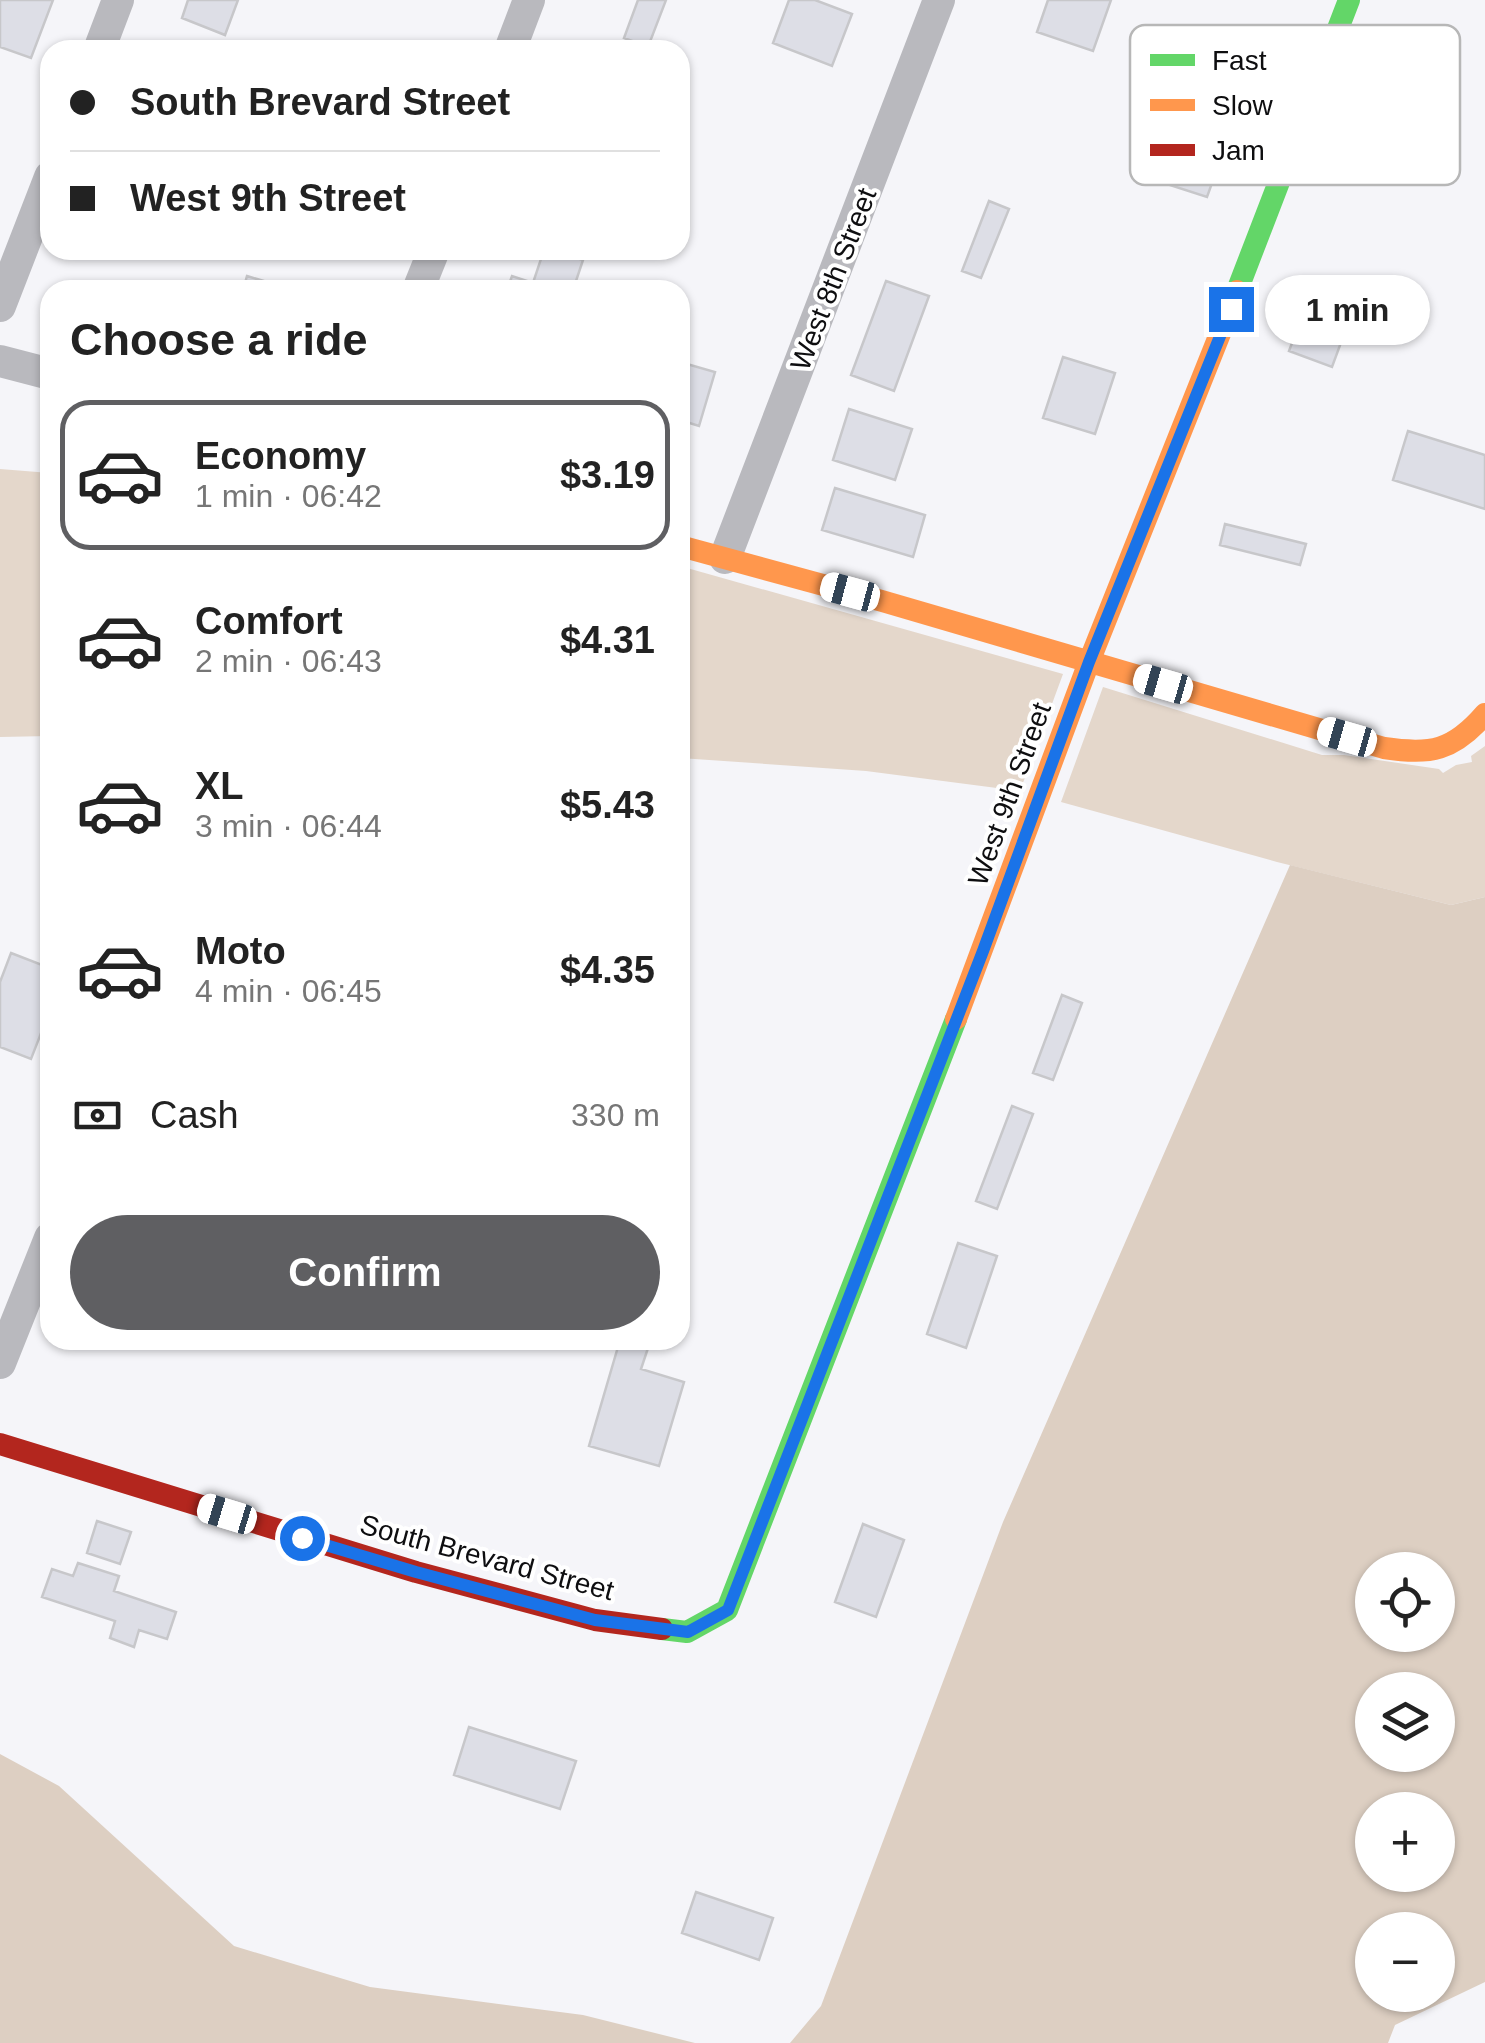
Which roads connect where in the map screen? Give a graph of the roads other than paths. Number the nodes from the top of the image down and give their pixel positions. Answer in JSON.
{"nodes":[{"id":1,"x":118,"y":0,"type":"edge"},
{"id":2,"x":530,"y":0,"type":"edge"},
{"id":3,"x":939,"y":0,"type":"edge"},
{"id":4,"x":1349,"y":0,"type":"edge"},
{"id":5,"x":1339,"y":25,"type":"edge"},
{"id":6,"x":103,"y":40,"type":"edge"},
{"id":7,"x":514,"y":40,"type":"edge"},
{"id":8,"x":1278,"y":185,"type":"edge"},
{"id":9,"x":40,"y":202,"type":"edge"},
{"id":10,"x":0,"y":306,"type":"edge"},
{"id":11,"x":0,"y":361,"type":"edge"},
{"id":12,"x":40,"y":371,"type":"edge"},
{"id":13,"x":690,"y":549,"type":"edge"},
{"id":14,"x":725,"y":558,"type":"junction"},
{"id":15,"x":1089,"y":662,"type":"junction"},
{"id":16,"x":1485,"y":714,"type":"edge"},
{"id":17,"x":40,"y":1263,"type":"edge"},
{"id":18,"x":0,"y":1363,"type":"edge"},
{"id":19,"x":0,"y":1444,"type":"edge"},
{"id":20,"x":728,"y":1610,"type":"joint"}],
"edges":[{"from":1,"to":6,"type":"street"},
{"from":2,"to":7,"type":"street"},
{"from":3,"to":14,"type":"street","name":"West 8th Street"},
{"from":4,"to":5,"type":"street","name":"West 9th Street"},
{"from":8,"to":15,"type":"street","name":"West 9th Street"},
{"from":9,"to":10,"type":"street"},
{"from":11,"to":12,"type":"street"},
{"from":13,"to":14,"type":"street"},
{"from":14,"to":15,"type":"street"},
{"from":15,"to":16,"type":"street"},
{"from":15,"to":20,"type":"street","name":"West 9th Street"},
{"from":17,"to":18,"type":"street"},
{"from":19,"to":20,"type":"street","name":"South Brevard Street"}]}
